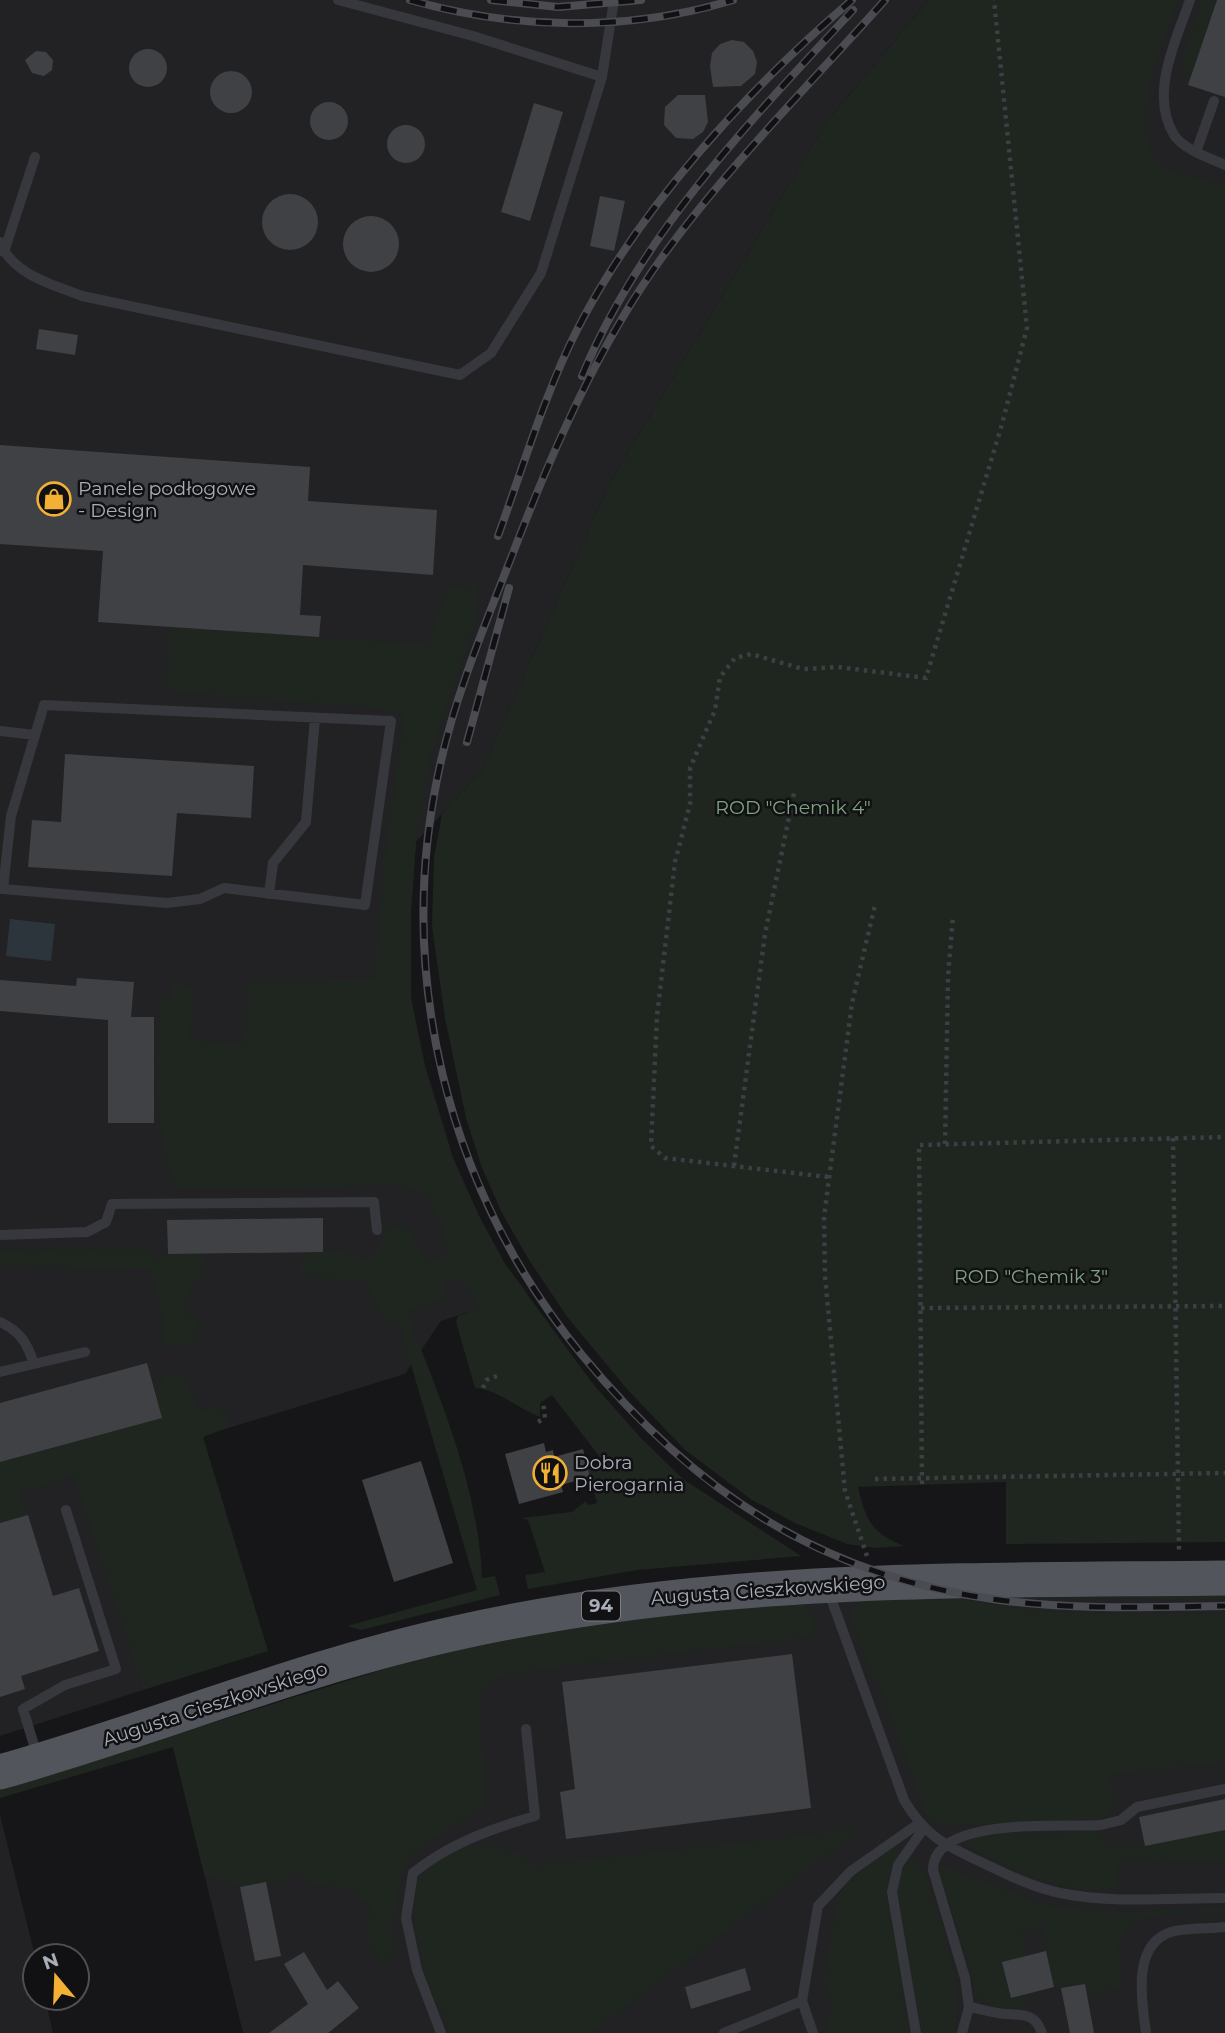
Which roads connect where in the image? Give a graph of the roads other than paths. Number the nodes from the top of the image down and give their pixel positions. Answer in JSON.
{"nodes":[{"id":1,"x":338,"y":0,"type":"edge"},
{"id":2,"x":614,"y":0,"type":"edge"},
{"id":3,"x":1190,"y":0,"type":"edge"},
{"id":4,"x":602,"y":77,"type":"junction"},
{"id":5,"x":1214,"y":101,"type":"dead end"},
{"id":6,"x":1196,"y":152,"type":"junction"},
{"id":7,"x":35,"y":157,"type":"dead end"},
{"id":8,"x":1225,"y":165,"type":"edge"},
{"id":9,"x":2,"y":247,"type":"edge"},
{"id":10,"x":315,"y":718,"type":"junction"},
{"id":11,"x":0,"y":732,"type":"edge"},
{"id":12,"x":35,"y":735,"type":"junction"},
{"id":13,"x":1,"y":889,"type":"edge"},
{"id":14,"x":269,"y":894,"type":"junction"},
{"id":15,"x":377,"y":1230,"type":"dead end"},
{"id":16,"x":0,"y":1235,"type":"edge"},
{"id":17,"x":0,"y":1322,"type":"edge"},
{"id":18,"x":85,"y":1352,"type":"dead end"},
{"id":19,"x":34,"y":1364,"type":"junction"},
{"id":20,"x":0,"y":1373,"type":"edge"},
{"id":21,"x":66,"y":1510,"type":"dead end"},
{"id":22,"x":1225,"y":1578,"type":"edge"},
{"id":23,"x":825,"y":1584,"type":"junction"},
{"id":24,"x":526,"y":1729,"type":"dead end"},
{"id":25,"x":39,"y":1761,"type":"junction"},
{"id":26,"x":0,"y":1772,"type":"edge"},
{"id":27,"x":1225,"y":1789,"type":"edge"},
{"id":28,"x":921,"y":1826,"type":"junction"},
{"id":29,"x":945,"y":1845,"type":"junction"},
{"id":30,"x":1225,"y":1898,"type":"edge"},
{"id":31,"x":1225,"y":1927,"type":"edge"},
{"id":32,"x":802,"y":2001,"type":"junction"},
{"id":33,"x":969,"y":2007,"type":"junction"},
{"id":34,"x":441,"y":2033,"type":"edge"},
{"id":35,"x":724,"y":2033,"type":"edge"},
{"id":36,"x":813,"y":2033,"type":"edge"},
{"id":37,"x":916,"y":2033,"type":"edge"},
{"id":38,"x":962,"y":2033,"type":"edge"},
{"id":39,"x":1042,"y":2033,"type":"edge"},
{"id":40,"x":1146,"y":2033,"type":"edge"}],
"edges":[{"from":1,"to":4,"type":"lane"},
{"from":2,"to":4,"type":"lane"},
{"from":3,"to":6,"type":"lane"},
{"from":4,"to":9,"type":"lane"},
{"from":5,"to":6,"type":"lane"},
{"from":6,"to":8,"type":"lane"},
{"from":7,"to":9,"type":"lane"},
{"from":10,"to":12,"type":"lane"},
{"from":10,"to":14,"type":"lane"},
{"from":10,"to":14,"type":"lane"},
{"from":11,"to":12,"type":"lane"},
{"from":12,"to":13,"type":"lane"},
{"from":13,"to":14,"type":"lane"},
{"from":15,"to":16,"type":"lane"},
{"from":17,"to":19,"type":"lane"},
{"from":18,"to":19,"type":"lane"},
{"from":19,"to":20,"type":"lane"},
{"from":21,"to":25,"type":"lane"},
{"from":22,"to":23,"type":"main road","name":"Augusta Cieszkowskiego","number":"94"},
{"from":23,"to":25,"type":"main road","name":"Augusta Cieszkowskiego","number":"94"},
{"from":23,"to":28,"type":"lane"},
{"from":24,"to":34,"type":"lane"},
{"from":25,"to":26,"type":"main road","name":"Augusta Cieszkowskiego","number":"94"},
{"from":27,"to":29,"type":"lane"},
{"from":28,"to":29,"type":"lane"},
{"from":28,"to":32,"type":"lane"},
{"from":28,"to":37,"type":"lane"},
{"from":29,"to":30,"type":"lane"},
{"from":29,"to":33,"type":"lane"},
{"from":31,"to":40,"type":"lane"},
{"from":32,"to":35,"type":"lane"},
{"from":32,"to":36,"type":"lane"},
{"from":33,"to":38,"type":"lane"},
{"from":33,"to":39,"type":"lane"}]}
